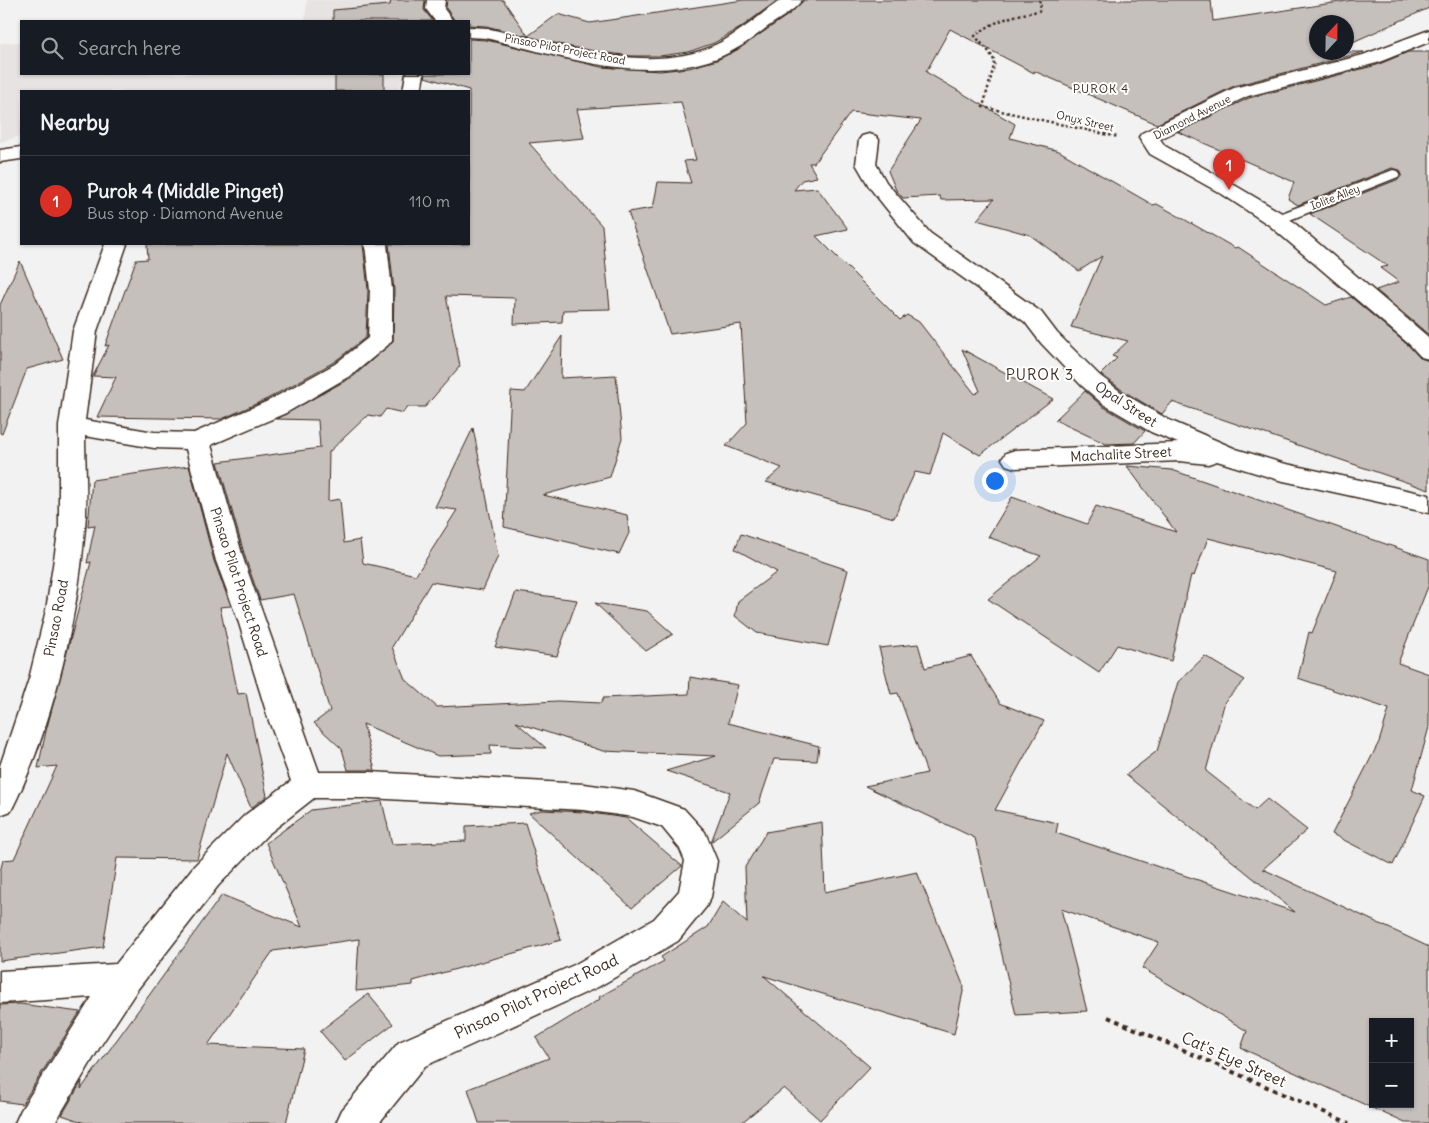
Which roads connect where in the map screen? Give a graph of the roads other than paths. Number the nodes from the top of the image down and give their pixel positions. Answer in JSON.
{"nodes":[{"id":1,"x":436,"y":0,"type":"edge"},
{"id":2,"x":793,"y":0,"type":"edge"},
{"id":3,"x":443,"y":20,"type":"edge"},
{"id":4,"x":470,"y":32,"type":"edge"},
{"id":5,"x":1429,"y":35,"type":"edge"},
{"id":6,"x":415,"y":75,"type":"edge"},
{"id":7,"x":412,"y":90,"type":"edge"},
{"id":8,"x":869,"y":140,"type":"dead end"},
{"id":9,"x":20,"y":153,"type":"edge"},
{"id":10,"x":0,"y":156,"type":"edge"},
{"id":11,"x":1393,"y":174,"type":"dead end"},
{"id":12,"x":1277,"y":220,"type":"junction"},
{"id":13,"x":116,"y":245,"type":"edge"},
{"id":14,"x":376,"y":245,"type":"edge"},
{"id":15,"x":1429,"y":352,"type":"edge"},
{"id":16,"x":72,"y":426,"type":"junction"},
{"id":17,"x":197,"y":441,"type":"junction"},
{"id":18,"x":1227,"y":455,"type":"junction"},
{"id":19,"x":1014,"y":459,"type":"dead end"},
{"id":20,"x":1429,"y":504,"type":"edge"},
{"id":21,"x":308,"y":785,"type":"junction"},
{"id":22,"x":0,"y":802,"type":"edge"},
{"id":23,"x":125,"y":979,"type":"junction"},
{"id":24,"x":0,"y":987,"type":"edge"},
{"id":25,"x":34,"y":1123,"type":"edge"},
{"id":26,"x":355,"y":1123,"type":"edge"}],
"edges":[{"from":1,"to":3,"type":"street"},
{"from":2,"to":4,"type":"street","name":"Pinsao Pilot Project Road"},
{"from":5,"to":12,"type":"street","name":"Diamond Avenue"},
{"from":6,"to":7,"type":"street"},
{"from":8,"to":18,"type":"street","name":"Opal Street"},
{"from":9,"to":10,"type":"street"},
{"from":11,"to":12,"type":"lane","name":"Iolite Alley"},
{"from":12,"to":15,"type":"street","name":"Diamond Avenue"},
{"from":13,"to":16,"type":"street"},
{"from":14,"to":17,"type":"street"},
{"from":16,"to":17,"type":"street"},
{"from":16,"to":22,"type":"street","name":"Pinsao Road"},
{"from":17,"to":21,"type":"street","name":"Pinsao Pilot Project Road"},
{"from":18,"to":19,"type":"street","name":"Machalite Street"},
{"from":18,"to":20,"type":"street","name":"Opal Street"},
{"from":21,"to":23,"type":"street"},
{"from":21,"to":26,"type":"street","name":"Pinsao Pilot Project Road"},
{"from":23,"to":24,"type":"street"},
{"from":23,"to":25,"type":"street"}]}
